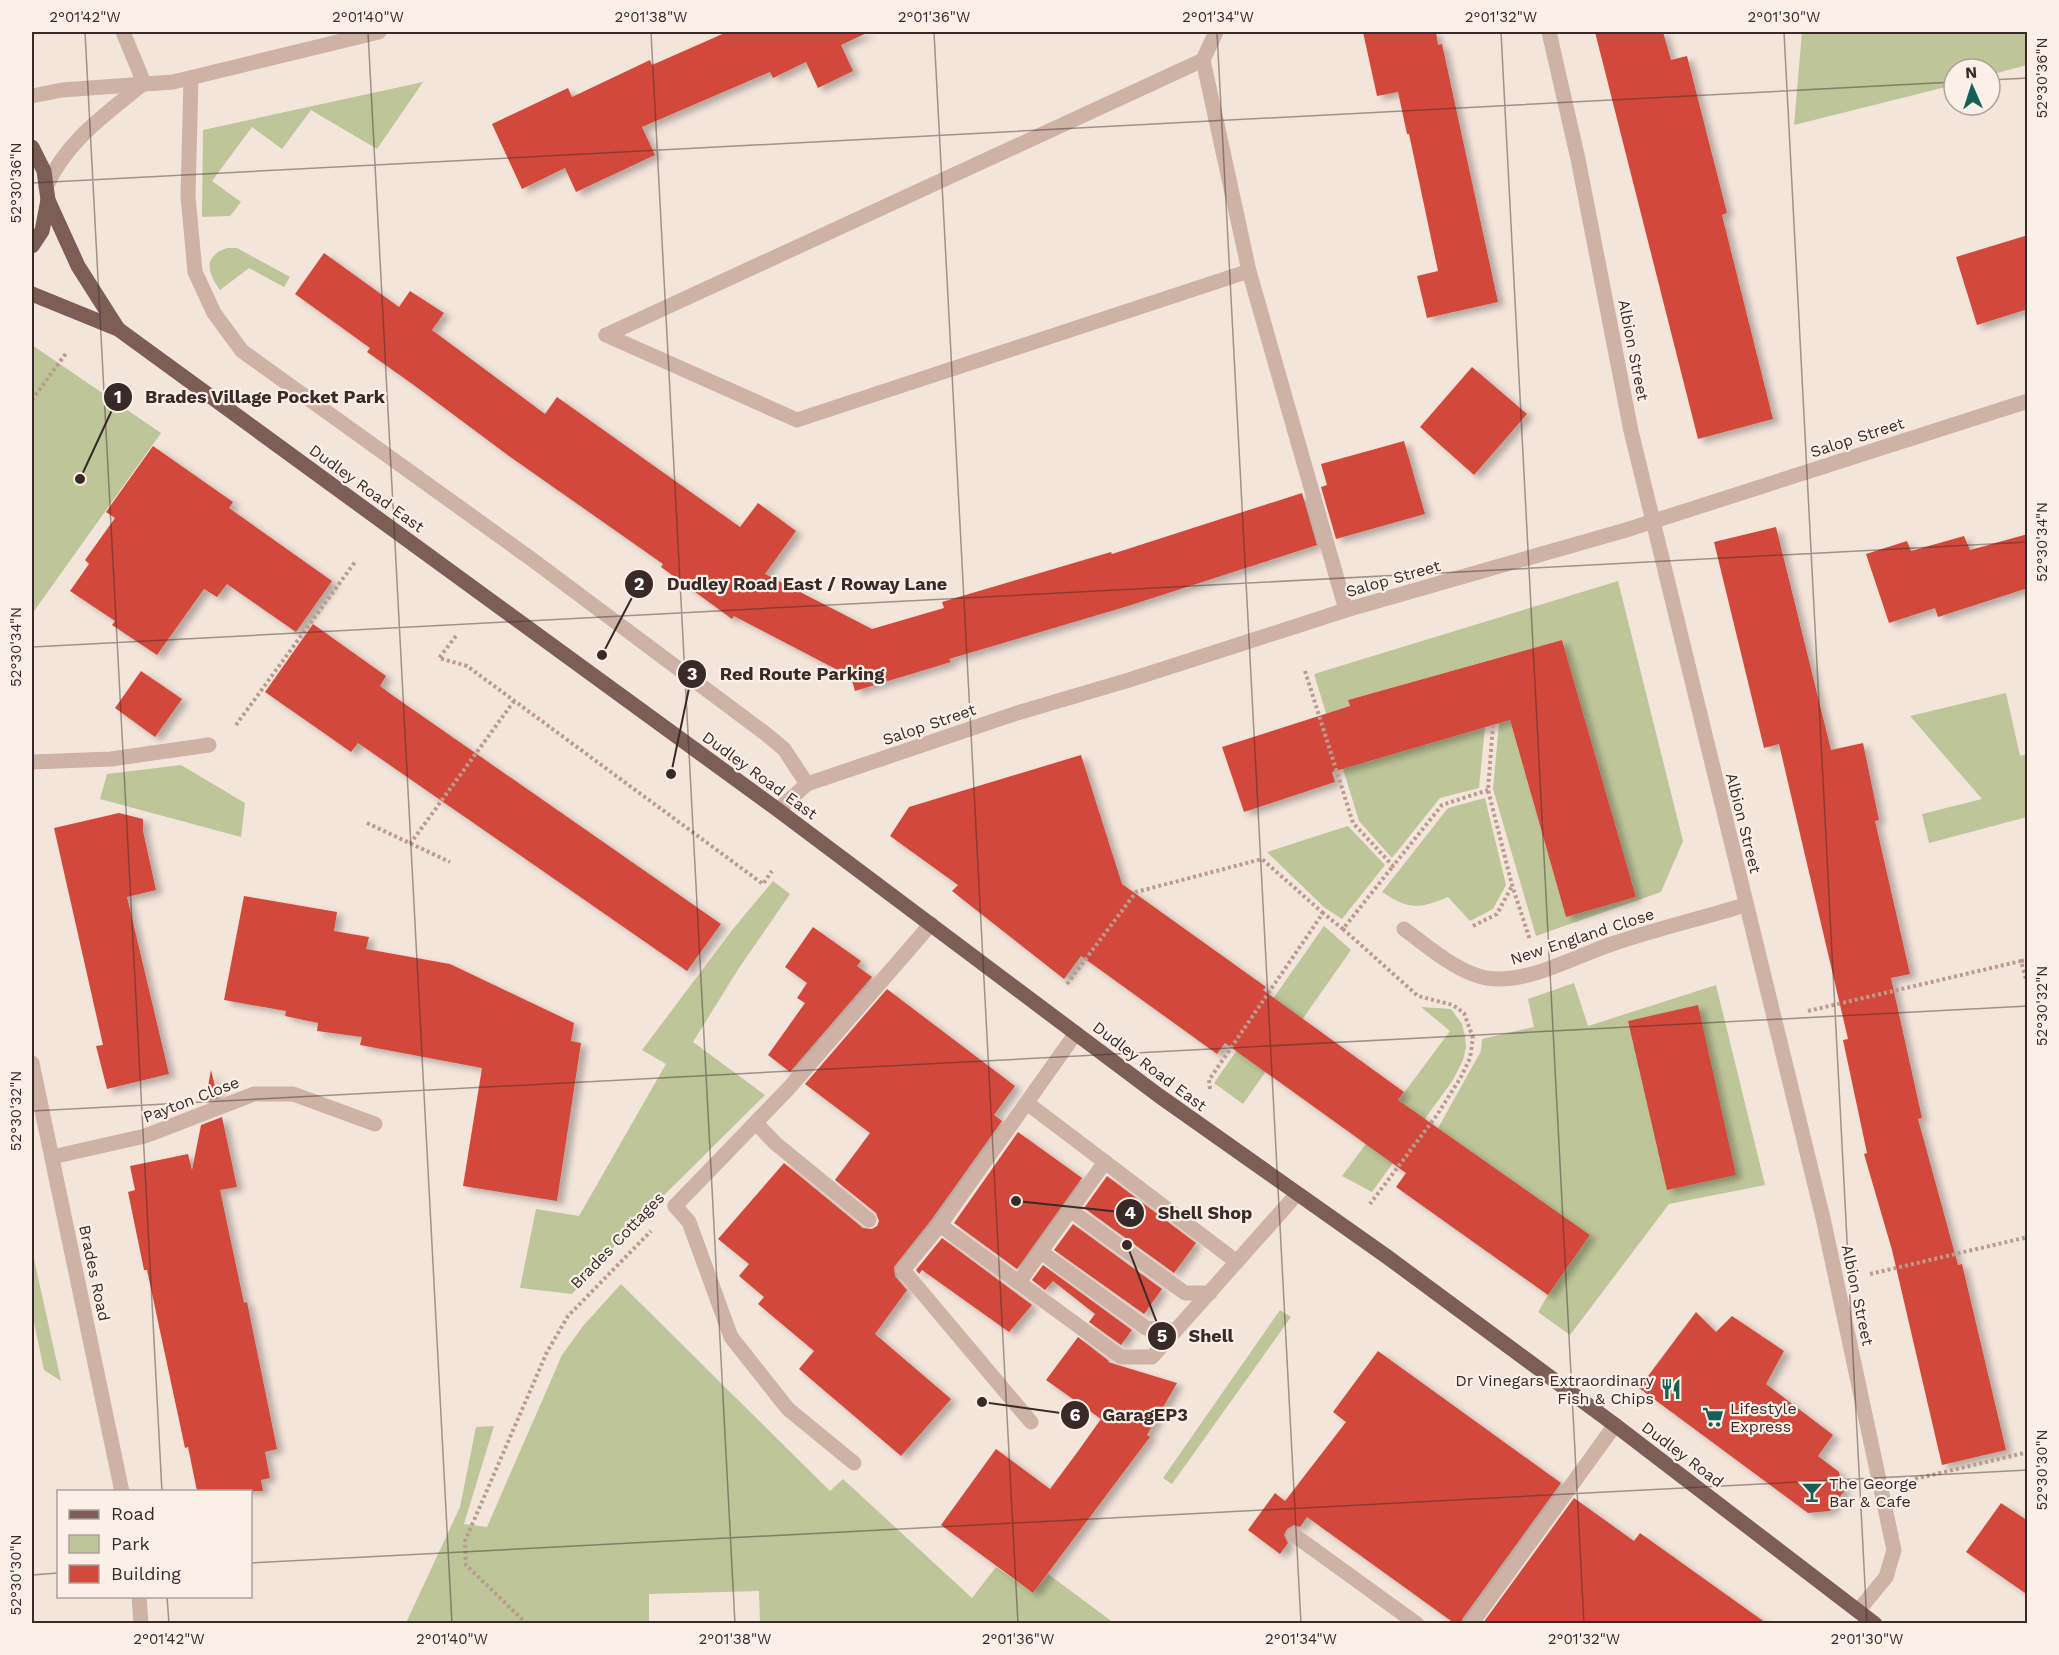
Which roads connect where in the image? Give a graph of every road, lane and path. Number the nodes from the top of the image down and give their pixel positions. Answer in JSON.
{"nodes":[{"id":1,"x":123,"y":32,"type":"edge"},
{"id":2,"x":379,"y":32,"type":"edge"},
{"id":3,"x":1216,"y":32,"type":"edge"},
{"id":4,"x":1548,"y":32,"type":"edge"},
{"id":5,"x":1203,"y":60,"type":"junction"},
{"id":6,"x":191,"y":78,"type":"junction"},
{"id":7,"x":144,"y":83,"type":"junction"},
{"id":8,"x":32,"y":96,"type":"edge"},
{"id":9,"x":32,"y":147,"type":"edge"},
{"id":10,"x":47,"y":194,"type":"junction"},
{"id":11,"x":32,"y":246,"type":"edge"},
{"id":12,"x":1250,"y":271,"type":"junction"},
{"id":13,"x":32,"y":294,"type":"edge"},
{"id":14,"x":118,"y":329,"type":"junction"},
{"id":15,"x":67,"y":352,"type":"dead end"},
{"id":16,"x":32,"y":400,"type":"edge"},
{"id":17,"x":2028,"y":401,"type":"edge"},
{"id":18,"x":1653,"y":520,"type":"junction"},
{"id":19,"x":355,"y":562,"type":"dead end"},
{"id":20,"x":1346,"y":610,"type":"junction"},
{"id":21,"x":456,"y":636,"type":"dead end"},
{"id":22,"x":1305,"y":671,"type":"dead end"},
{"id":23,"x":514,"y":701,"type":"junction"},
{"id":24,"x":1493,"y":725,"type":"dead end"},
{"id":25,"x":209,"y":745,"type":"joint"},
{"id":26,"x":32,"y":762,"type":"edge"},
{"id":27,"x":807,"y":784,"type":"junction"},
{"id":28,"x":1488,"y":790,"type":"junction"},
{"id":29,"x":778,"y":810,"type":"junction"},
{"id":30,"x":367,"y":823,"type":"dead end"},
{"id":31,"x":410,"y":844,"type":"junction"},
{"id":32,"x":450,"y":862,"type":"dead end"},
{"id":33,"x":1393,"y":866,"type":"junction"},
{"id":34,"x":772,"y":872,"type":"dead end"},
{"id":35,"x":1512,"y":885,"type":"junction"},
{"id":36,"x":1745,"y":905,"type":"junction"},
{"id":37,"x":1323,"y":913,"type":"junction"},
{"id":38,"x":931,"y":924,"type":"junction"},
{"id":39,"x":1473,"y":926,"type":"dead end"},
{"id":40,"x":1342,"y":929,"type":"junction"},
{"id":41,"x":1404,"y":929,"type":"dead end"},
{"id":42,"x":2028,"y":960,"type":"edge"},
{"id":43,"x":2021,"y":961,"type":"junction"},
{"id":44,"x":1540,"y":971,"type":"junction"},
{"id":45,"x":2028,"y":987,"type":"edge"},
{"id":46,"x":1047,"y":1011,"type":"junction"},
{"id":47,"x":1774,"y":1018,"type":"junction"},
{"id":48,"x":1076,"y":1033,"type":"junction"},
{"id":49,"x":32,"y":1063,"type":"edge"},
{"id":50,"x":1210,"y":1092,"type":"dead end"},
{"id":51,"x":1027,"y":1103,"type":"junction"},
{"id":52,"x":756,"y":1123,"type":"junction"},
{"id":53,"x":375,"y":1124,"type":"dead end"},
{"id":54,"x":52,"y":1157,"type":"junction"},
{"id":55,"x":1105,"y":1162,"type":"junction"},
{"id":56,"x":1297,"y":1194,"type":"junction"},
{"id":57,"x":675,"y":1206,"type":"junction"},
{"id":58,"x":1070,"y":1210,"type":"junction"},
{"id":59,"x":869,"y":1220,"type":"dead end"},
{"id":60,"x":940,"y":1225,"type":"junction"},
{"id":61,"x":1350,"y":1231,"type":"junction"},
{"id":62,"x":2028,"y":1238,"type":"edge"},
{"id":63,"x":1041,"y":1252,"type":"junction"},
{"id":64,"x":1237,"y":1262,"type":"junction"},
{"id":65,"x":1019,"y":1282,"type":"junction"},
{"id":66,"x":1837,"y":1282,"type":"junction"},
{"id":67,"x":1210,"y":1293,"type":"junction"},
{"id":68,"x":1175,"y":1330,"type":"junction"},
{"id":69,"x":1031,"y":1422,"type":"dead end"},
{"id":70,"x":1615,"y":1425,"type":"junction"},
{"id":71,"x":2028,"y":1455,"type":"edge"},
{"id":72,"x":854,"y":1462,"type":"dead end"},
{"id":73,"x":1880,"y":1486,"type":"junction"},
{"id":74,"x":122,"y":1490,"type":"edge"},
{"id":75,"x":1294,"y":1535,"type":"dead end"},
{"id":76,"x":139,"y":1598,"type":"edge"},
{"id":77,"x":1858,"y":1611,"type":"junction"},
{"id":78,"x":141,"y":1623,"type":"edge"},
{"id":79,"x":527,"y":1623,"type":"edge"},
{"id":80,"x":1417,"y":1623,"type":"edge"},
{"id":81,"x":1471,"y":1623,"type":"edge"},
{"id":82,"x":1875,"y":1623,"type":"edge"}],
"edges":[{"from":1,"to":7,"type":"street"},
{"from":2,"to":6,"type":"street"},
{"from":3,"to":5,"type":"street"},
{"from":4,"to":18,"type":"street","name":"Albion Street"},
{"from":5,"to":12,"type":"street"},
{"from":5,"to":12,"type":"street"},
{"from":6,"to":7,"type":"street"},
{"from":6,"to":27,"type":"street","name":"Dudley Road East"},
{"from":7,"to":8,"type":"street"},
{"from":7,"to":10,"type":"street"},
{"from":9,"to":10,"type":"main road","name":"Dudley Road East"},
{"from":10,"to":11,"type":"main road","name":"Dudley Road East"},
{"from":10,"to":14,"type":"main road","name":"Dudley Road East"},
{"from":12,"to":20,"type":"street"},
{"from":13,"to":14,"type":"main road","name":"Dudley Road East"},
{"from":14,"to":29,"type":"main road","name":"Dudley Road East"},
{"from":15,"to":16,"type":"path"},
{"from":17,"to":18,"type":"street","name":"Salop Street"},
{"from":18,"to":20,"type":"street","name":"Salop Street"},
{"from":18,"to":36,"type":"street","name":"Albion Street"},
{"from":19,"to":25,"type":"path"},
{"from":20,"to":27,"type":"street","name":"Salop Street"},
{"from":21,"to":23,"type":"path"},
{"from":22,"to":33,"type":"path"},
{"from":23,"to":31,"type":"path"},
{"from":23,"to":34,"type":"path"},
{"from":24,"to":28,"type":"path"},
{"from":25,"to":26,"type":"street"},
{"from":27,"to":29,"type":"street","name":"Salop Street"},
{"from":28,"to":33,"type":"path"},
{"from":28,"to":35,"type":"path"},
{"from":29,"to":38,"type":"main road","name":"Dudley Road East"},
{"from":30,"to":31,"type":"path"},
{"from":31,"to":32,"type":"path"},
{"from":33,"to":40,"type":"path"},
{"from":35,"to":39,"type":"path"},
{"from":35,"to":44,"type":"path"},
{"from":36,"to":44,"type":"street","name":"New England Close"},
{"from":36,"to":47,"type":"street","name":"Albion Street"},
{"from":37,"to":40,"type":"path"},
{"from":37,"to":46,"type":"path"},
{"from":37,"to":50,"type":"path"},
{"from":38,"to":46,"type":"main road","name":"Dudley Road East"},
{"from":38,"to":52,"type":"street","name":"Brades Cottages"},
{"from":40,"to":61,"type":"path"},
{"from":41,"to":44,"type":"street","name":"New England Close"},
{"from":42,"to":43,"type":"path"},
{"from":43,"to":45,"type":"path"},
{"from":43,"to":47,"type":"path"},
{"from":46,"to":48,"type":"main road","name":"Dudley Road East"},
{"from":47,"to":66,"type":"street","name":"Albion Street"},
{"from":48,"to":51,"type":"street"},
{"from":48,"to":56,"type":"main road","name":"Dudley Road East"},
{"from":49,"to":54,"type":"street","name":"Brades Road"},
{"from":51,"to":55,"type":"street"},
{"from":51,"to":60,"type":"street"},
{"from":52,"to":57,"type":"street","name":"Brades Cottages"},
{"from":52,"to":59,"type":"street"},
{"from":53,"to":54,"type":"street","name":"Payton Close"},
{"from":54,"to":74,"type":"street","name":"Brades Road"},
{"from":55,"to":58,"type":"street"},
{"from":55,"to":64,"type":"street"},
{"from":56,"to":61,"type":"main road","name":"Dudley Road East"},
{"from":56,"to":64,"type":"street"},
{"from":57,"to":72,"type":"street"},
{"from":57,"to":79,"type":"path","name":"Brades Cottages"},
{"from":58,"to":63,"type":"street"},
{"from":58,"to":67,"type":"street"},
{"from":60,"to":65,"type":"street"},
{"from":60,"to":69,"type":"street"},
{"from":61,"to":70,"type":"main road","name":"Dudley Road"},
{"from":62,"to":66,"type":"path"},
{"from":63,"to":65,"type":"street"},
{"from":63,"to":68,"type":"street"},
{"from":64,"to":67,"type":"street"},
{"from":65,"to":68,"type":"street"},
{"from":66,"to":73,"type":"street","name":"Albion Street"},
{"from":67,"to":68,"type":"street"},
{"from":70,"to":77,"type":"main road","name":"Dudley Road"},
{"from":70,"to":81,"type":"street"},
{"from":71,"to":73,"type":"path"},
{"from":73,"to":77,"type":"street","name":"Albion Street"},
{"from":75,"to":80,"type":"street"},
{"from":76,"to":78,"type":"street"},
{"from":77,"to":82,"type":"main road","name":"Dudley Road"}]}
